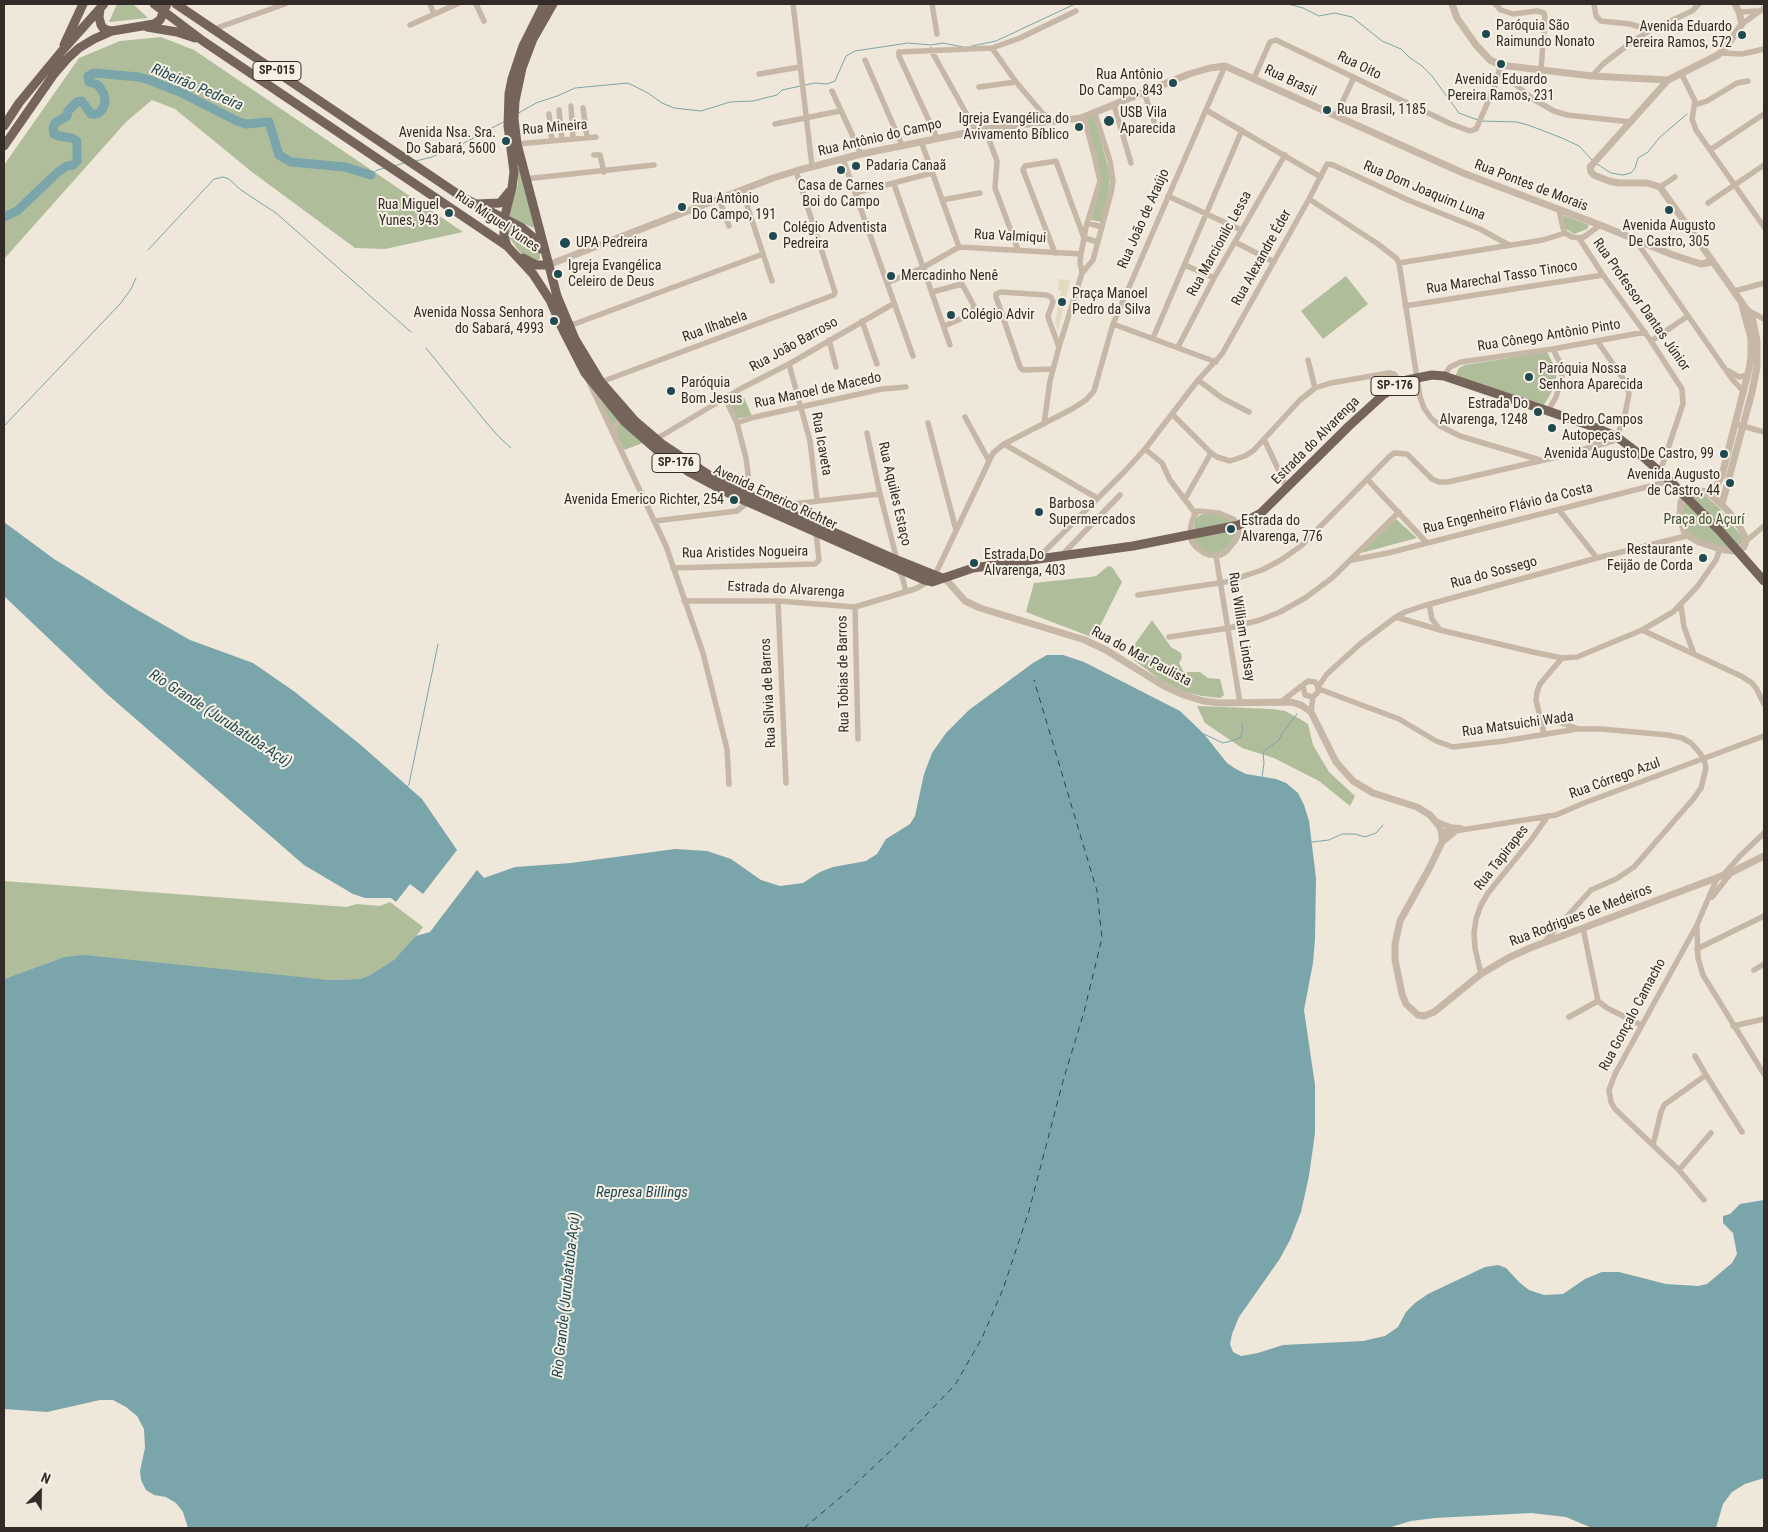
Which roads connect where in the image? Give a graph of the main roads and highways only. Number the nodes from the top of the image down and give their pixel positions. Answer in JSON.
{"nodes":[{"id":1,"x":83,"y":4,"type":"edge"},
{"id":2,"x":154,"y":4,"type":"edge"},
{"id":3,"x":176,"y":4,"type":"edge"},
{"id":4,"x":544,"y":4,"type":"edge"},
{"id":5,"x":553,"y":4,"type":"edge"},
{"id":6,"x":102,"y":6,"type":"edge"},
{"id":7,"x":166,"y":8,"type":"edge"},
{"id":8,"x":142,"y":26,"type":"junction"},
{"id":9,"x":112,"y":31,"type":"junction"},
{"id":10,"x":203,"y":41,"type":"junction"},
{"id":11,"x":61,"y":52,"type":"junction"},
{"id":12,"x":4,"y":126,"type":"edge"},
{"id":13,"x":346,"y":137,"type":"junction"},
{"id":14,"x":4,"y":146,"type":"edge"},
{"id":15,"x":393,"y":150,"type":"junction"},
{"id":16,"x":512,"y":188,"type":"junction"},
{"id":17,"x":474,"y":204,"type":"junction"},
{"id":18,"x":504,"y":219,"type":"junction"},
{"id":19,"x":508,"y":246,"type":"junction"},
{"id":20,"x":548,"y":265,"type":"junction"},
{"id":21,"x":749,"y":499,"type":"junction"},
{"id":22,"x":897,"y":564,"type":"junction"},
{"id":23,"x":937,"y":578,"type":"joint"},
{"id":24,"x":1764,"y":581,"type":"edge"}],
"edges":[{"from":1,"to":11,"type":"main road"},
{"from":2,"to":7,"type":"main road","name":"Rua Miguel Yunes","number":"SP-015"},
{"from":3,"to":15,"type":"main road","name":"Rua Miguel Yunes","number":"SP-015"},
{"from":4,"to":16,"type":"main road"},
{"from":5,"to":20,"type":"main road"},
{"from":6,"to":9,"type":"main road"},
{"from":6,"to":11,"type":"main road"},
{"from":7,"to":8,"type":"main road"},
{"from":7,"to":10,"type":"main road","name":"Rua Miguel Yunes","number":"SP-015"},
{"from":8,"to":9,"type":"main road"},
{"from":8,"to":10,"type":"main road"},
{"from":9,"to":14,"type":"main road"},
{"from":10,"to":13,"type":"main road","name":"Rua Miguel Yunes","number":"SP-015"},
{"from":11,"to":12,"type":"main road"},
{"from":13,"to":15,"type":"main road"},
{"from":13,"to":19,"type":"main road","name":"Rua Miguel Yunes","number":"SP-015"},
{"from":15,"to":17,"type":"main road","name":"Rua Miguel Yunes","number":"SP-015"},
{"from":16,"to":17,"type":"main road"},
{"from":16,"to":18,"type":"main road"},
{"from":17,"to":18,"type":"main road","name":"Rua Miguel Yunes","number":"SP-015"},
{"from":18,"to":19,"type":"main road"},
{"from":18,"to":20,"type":"main road","name":"Rua Miguel Yunes","number":"SP-015"},
{"from":19,"to":20,"type":"main road","name":"Rua Miguel Yunes","number":"SP-015"},
{"from":19,"to":21,"type":"main road","name":"Avenida Emerico Richter","number":"SP-176"},
{"from":20,"to":21,"type":"main road","name":"Avenida Emerico Richter","number":"SP-176"},
{"from":21,"to":22,"type":"main road","name":"Avenida Emerico Richter","number":"SP-176"},
{"from":21,"to":22,"type":"main road","name":"Avenida Emerico Richter","number":"SP-176"},
{"from":22,"to":23,"type":"main road","name":"Avenida Emerico Richter","number":"SP-176"},
{"from":23,"to":24,"type":"main road","name":"Estrada do Alvarenga","number":"SP-176"}]}
